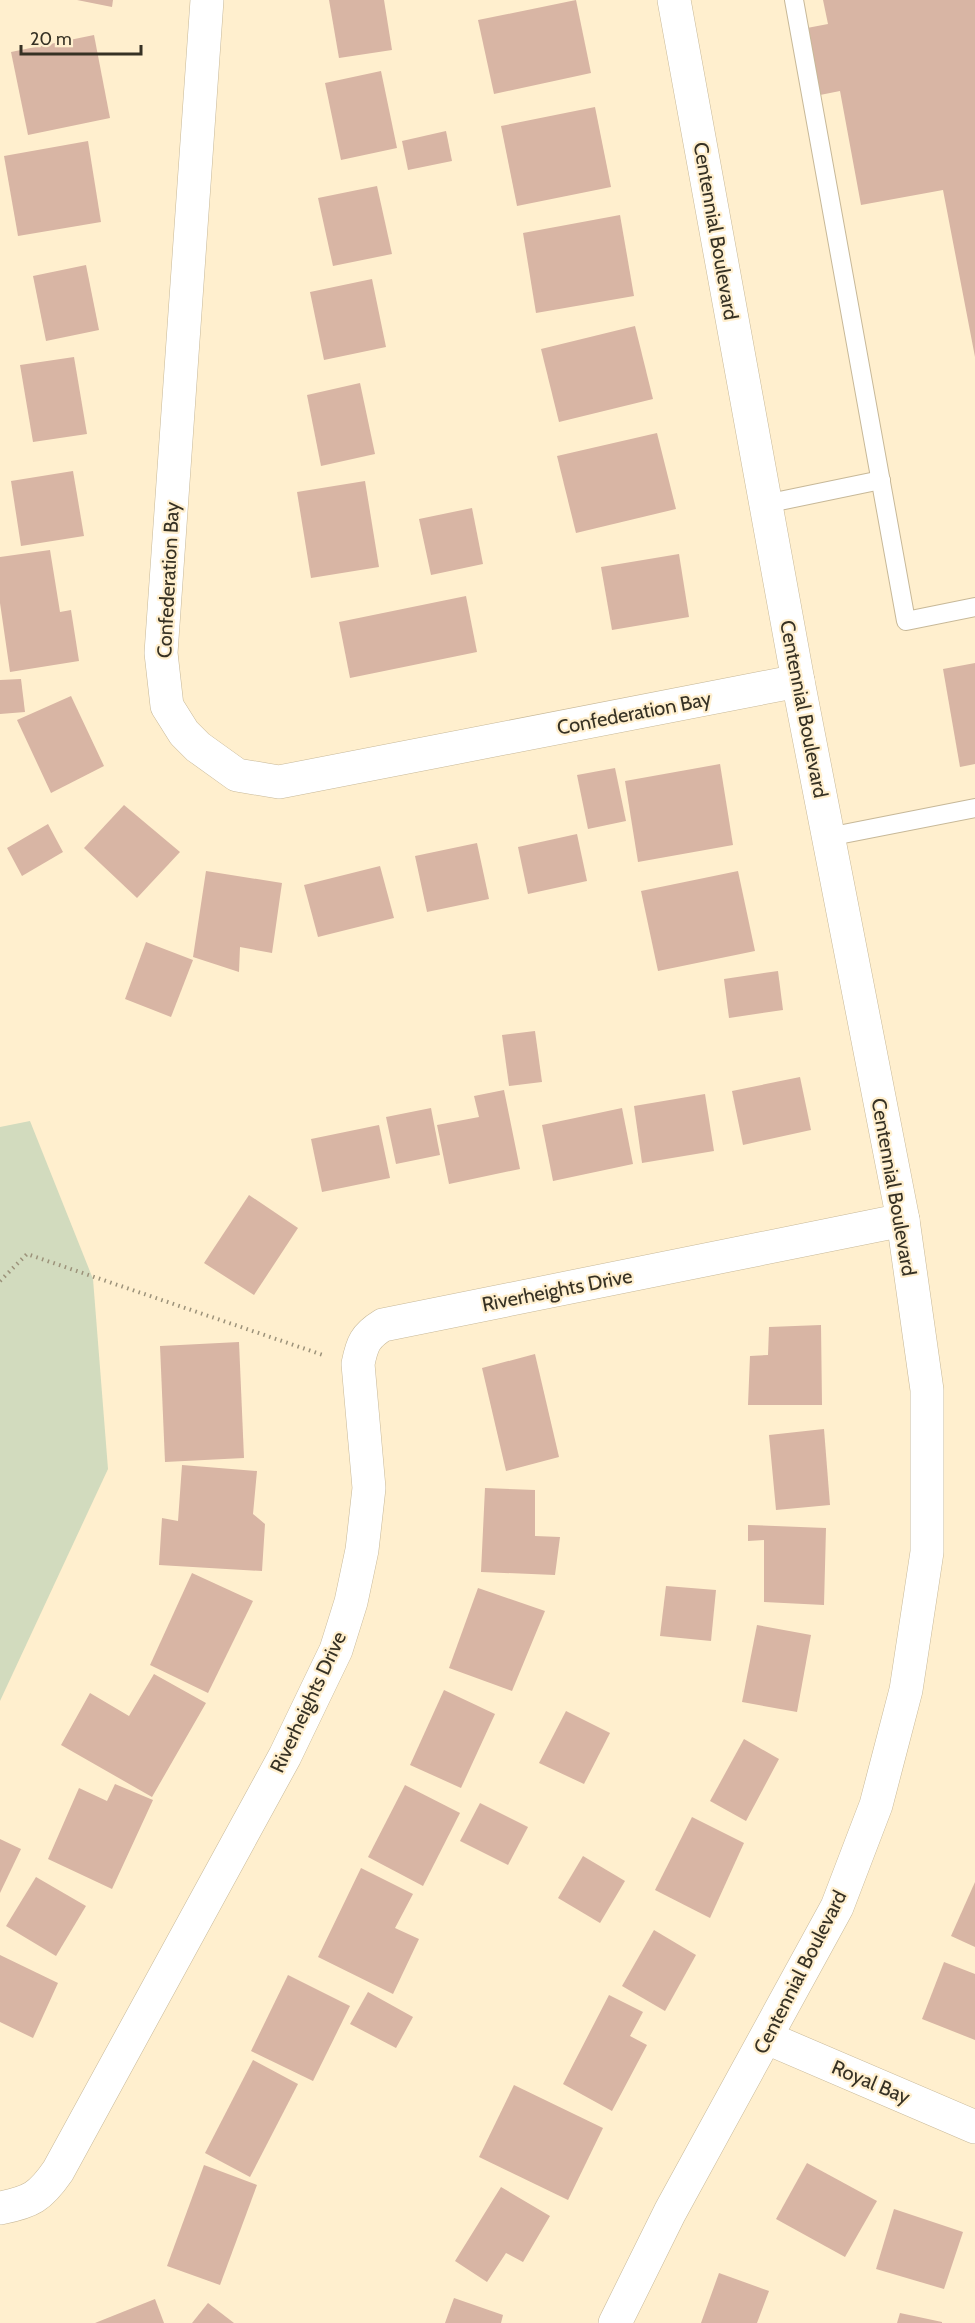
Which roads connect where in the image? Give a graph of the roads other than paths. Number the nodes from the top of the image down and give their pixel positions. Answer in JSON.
{"nodes":[{"id":1,"x":207,"y":0,"type":"edge"},
{"id":2,"x":674,"y":0,"type":"edge"},
{"id":3,"x":794,"y":0,"type":"edge"},
{"id":4,"x":881,"y":480,"type":"junction"},
{"id":5,"x":765,"y":504,"type":"junction"},
{"id":6,"x":975,"y":607,"type":"edge"},
{"id":7,"x":798,"y":681,"type":"junction"},
{"id":8,"x":975,"y":808,"type":"edge"},
{"id":9,"x":828,"y":837,"type":"junction"},
{"id":10,"x":903,"y":1220,"type":"junction"},
{"id":11,"x":767,"y":2038,"type":"junction"},
{"id":12,"x":975,"y":2127,"type":"edge"},
{"id":13,"x":0,"y":2208,"type":"edge"},
{"id":14,"x":615,"y":2323,"type":"edge"}],
"edges":[{"from":1,"to":7,"type":"street","name":"Confederation Bay"},
{"from":2,"to":5,"type":"street","name":"Centennial Boulevard"},
{"from":3,"to":4,"type":"lane"},
{"from":4,"to":5,"type":"lane"},
{"from":4,"to":6,"type":"lane"},
{"from":5,"to":7,"type":"street","name":"Centennial Boulevard"},
{"from":7,"to":9,"type":"street","name":"Centennial Boulevard"},
{"from":8,"to":9,"type":"lane"},
{"from":9,"to":10,"type":"street","name":"Centennial Boulevard"},
{"from":10,"to":11,"type":"street","name":"Centennial Boulevard"},
{"from":10,"to":13,"type":"street","name":"Riverheights Drive"},
{"from":11,"to":12,"type":"street","name":"Royal Bay"},
{"from":11,"to":14,"type":"street","name":"Centennial Boulevard"}]}
